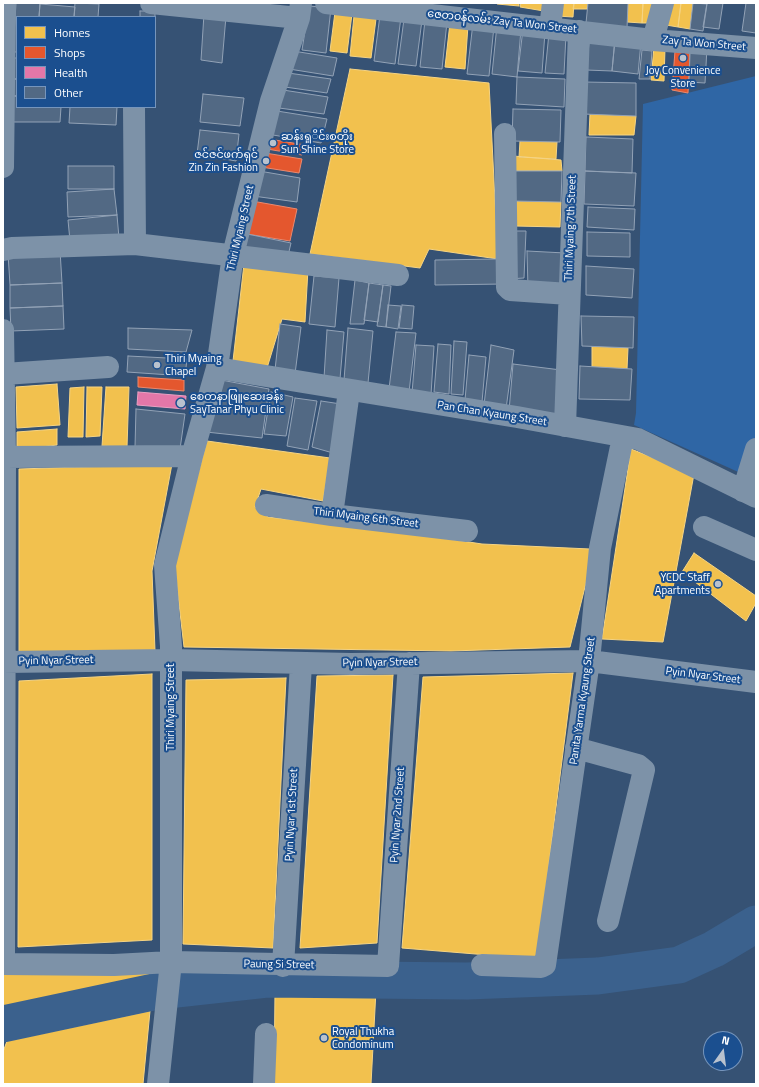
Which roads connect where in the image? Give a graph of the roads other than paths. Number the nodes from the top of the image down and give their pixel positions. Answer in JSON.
{"nodes":[{"id":1,"x":5,"y":3,"type":"edge"},
{"id":2,"x":151,"y":3,"type":"edge"},
{"id":3,"x":326,"y":3,"type":"edge"},
{"id":4,"x":553,"y":3,"type":"edge"},
{"id":5,"x":663,"y":3,"type":"edge"},
{"id":6,"x":300,"y":11,"type":"edge"},
{"id":7,"x":550,"y":28,"type":"junction"},
{"id":8,"x":579,"y":31,"type":"junction"},
{"id":9,"x":653,"y":40,"type":"junction"},
{"id":10,"x":756,"y":48,"type":"edge"},
{"id":11,"x":134,"y":108,"type":"edge"},
{"id":12,"x":505,"y":134,"type":"dead end"},
{"id":13,"x":3,"y":167,"type":"edge"},
{"id":14,"x":135,"y":244,"type":"junction"},
{"id":15,"x":3,"y":250,"type":"edge"},
{"id":16,"x":233,"y":255,"type":"junction"},
{"id":17,"x":398,"y":275,"type":"dead end"},
{"id":18,"x":569,"y":294,"type":"junction"},
{"id":19,"x":3,"y":330,"type":"edge"},
{"id":20,"x":108,"y":367,"type":"dead end"},
{"id":21,"x":217,"y":368,"type":"junction"},
{"id":22,"x":4,"y":374,"type":"edge"},
{"id":23,"x":349,"y":391,"type":"junction"},
{"id":24,"x":565,"y":426,"type":"junction"},
{"id":25,"x":622,"y":437,"type":"junction"},
{"id":26,"x":756,"y":449,"type":"edge"},
{"id":27,"x":192,"y":456,"type":"junction"},
{"id":28,"x":4,"y":457,"type":"edge"},
{"id":29,"x":750,"y":494,"type":"edge"},
{"id":30,"x":266,"y":505,"type":"dead end"},
{"id":31,"x":332,"y":515,"type":"junction"},
{"id":32,"x":704,"y":527,"type":"dead end"},
{"id":33,"x":467,"y":530,"type":"dead end"},
{"id":34,"x":756,"y":550,"type":"edge"},
{"id":35,"x":171,"y":660,"type":"junction"},
{"id":36,"x":589,"y":661,"type":"junction"},
{"id":37,"x":4,"y":662,"type":"edge"},
{"id":38,"x":409,"y":663,"type":"junction"},
{"id":39,"x":301,"y":664,"type":"junction"},
{"id":40,"x":756,"y":682,"type":"edge"},
{"id":41,"x":576,"y":748,"type":"junction"},
{"id":42,"x":608,"y":921,"type":"dead end"},
{"id":43,"x":4,"y":964,"type":"edge"},
{"id":44,"x":482,"y":965,"type":"dead end"},
{"id":45,"x":283,"y":966,"type":"junction"},
{"id":46,"x":388,"y":966,"type":"joint"},
{"id":47,"x":169,"y":981,"type":"junction"},
{"id":48,"x":266,"y":1034,"type":"dead end"},
{"id":49,"x":158,"y":1084,"type":"edge"},
{"id":50,"x":264,"y":1084,"type":"edge"}],
"edges":[{"from":1,"to":13,"type":"street"},
{"from":2,"to":6,"type":"street"},
{"from":3,"to":7,"type":"street","name":"ဇေတ၀န်လမ်း Zay Ta Won Street"},
{"from":4,"to":7,"type":"street"},
{"from":5,"to":9,"type":"street"},
{"from":6,"to":16,"type":"street","name":"Thiri Myaing Street"},
{"from":7,"to":8,"type":"street","name":"ဇေတ၀န်လမ်း Zay Ta Won Street"},
{"from":8,"to":9,"type":"street","name":"ဇေတ၀န်လမ်း Zay Ta Won Street"},
{"from":8,"to":18,"type":"street","name":"Thiri Myaing 7th Street"},
{"from":9,"to":10,"type":"street","name":"Zay Ta Won Street"},
{"from":11,"to":14,"type":"street"},
{"from":12,"to":18,"type":"street"},
{"from":14,"to":15,"type":"street"},
{"from":14,"to":16,"type":"street"},
{"from":16,"to":17,"type":"street"},
{"from":16,"to":21,"type":"street","name":"Thiri Myaing Street"},
{"from":18,"to":24,"type":"street","name":"Thiri Myaing 7th Street"},
{"from":19,"to":22,"type":"street"},
{"from":20,"to":22,"type":"street"},
{"from":21,"to":23,"type":"street","name":"Pan Chan Kyaung Street"},
{"from":21,"to":27,"type":"street","name":"Thiri Myaing Street"},
{"from":22,"to":28,"type":"street"},
{"from":23,"to":24,"type":"street","name":"Pan Chan Kyaung Street"},
{"from":23,"to":31,"type":"street"},
{"from":24,"to":25,"type":"street","name":"Pan Chan Kyaung Street"},
{"from":25,"to":29,"type":"street","name":"Pan Chan Kyaung Street"},
{"from":25,"to":36,"type":"street","name":"Panita Yarma Kyaung Street"},
{"from":26,"to":29,"type":"street"},
{"from":27,"to":28,"type":"street"},
{"from":27,"to":35,"type":"street","name":"Thiri Myaing Street"},
{"from":28,"to":37,"type":"street"},
{"from":30,"to":31,"type":"street","name":"Thiri Myaing 6th Street"},
{"from":31,"to":33,"type":"street","name":"Thiri Myaing 6th Street"},
{"from":32,"to":34,"type":"street"},
{"from":35,"to":37,"type":"street","name":"Pyin Nyar Street"},
{"from":35,"to":39,"type":"street","name":"Pyin Nyar Street"},
{"from":35,"to":47,"type":"street","name":"Thiri Myaing Street"},
{"from":36,"to":38,"type":"street","name":"Pyin Nyar Street"},
{"from":36,"to":40,"type":"street","name":"Pyin Nyar Street"},
{"from":36,"to":41,"type":"street","name":"Panita Yarma Kyaung Street"},
{"from":37,"to":43,"type":"street"},
{"from":38,"to":39,"type":"street","name":"Pyin Nyar Street"},
{"from":38,"to":46,"type":"street","name":"Pyin Nyar 2nd Street"},
{"from":39,"to":45,"type":"street","name":"Pyin Nyar 1st Street"},
{"from":41,"to":42,"type":"street"},
{"from":41,"to":44,"type":"street","name":"Panita Yarma Kyaung Street"},
{"from":43,"to":47,"type":"street","name":"Paung Si Street"},
{"from":45,"to":46,"type":"street","name":"Paung Si Street"},
{"from":45,"to":47,"type":"street","name":"Paung Si Street"},
{"from":47,"to":49,"type":"street","name":"Thiri Myaing Street"},
{"from":48,"to":50,"type":"street"}]}
